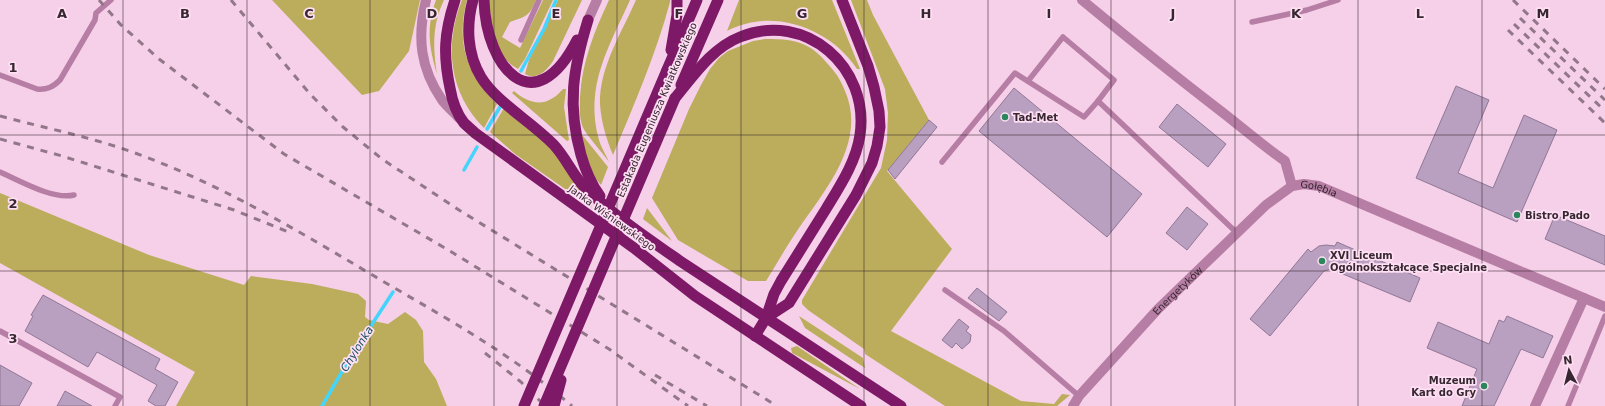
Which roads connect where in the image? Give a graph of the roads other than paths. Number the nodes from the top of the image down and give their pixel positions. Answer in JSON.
{"nodes":[{"id":1,"x":112,"y":0,"type":"edge"},
{"id":2,"x":426,"y":0,"type":"edge"},
{"id":3,"x":455,"y":0,"type":"edge"},
{"id":4,"x":473,"y":0,"type":"edge"},
{"id":5,"x":484,"y":0,"type":"edge"},
{"id":6,"x":539,"y":0,"type":"edge"},
{"id":7,"x":597,"y":0,"type":"edge"},
{"id":8,"x":678,"y":0,"type":"edge"},
{"id":9,"x":697,"y":0,"type":"edge"},
{"id":10,"x":718,"y":0,"type":"edge"},
{"id":11,"x":842,"y":0,"type":"edge"},
{"id":12,"x":1082,"y":0,"type":"edge"},
{"id":13,"x":1338,"y":0,"type":"edge"},
{"id":14,"x":588,"y":20,"type":"junction"},
{"id":15,"x":1252,"y":22,"type":"dead end"},
{"id":16,"x":521,"y":40,"type":"dead end"},
{"id":17,"x":667,"y":70,"type":"junction"},
{"id":18,"x":0,"y":75,"type":"edge"},
{"id":19,"x":1028,"y":81,"type":"junction"},
{"id":20,"x":675,"y":98,"type":"junction"},
{"id":21,"x":1098,"y":101,"type":"junction"},
{"id":22,"x":463,"y":122,"type":"junction"},
{"id":23,"x":942,"y":162,"type":"dead end"},
{"id":24,"x":0,"y":172,"type":"edge"},
{"id":25,"x":1292,"y":186,"type":"junction"},
{"id":26,"x":74,"y":195,"type":"dead end"},
{"id":27,"x":609,"y":208,"type":"junction"},
{"id":28,"x":1237,"y":234,"type":"junction"},
{"id":29,"x":945,"y":290,"type":"dead end"},
{"id":30,"x":1584,"y":298,"type":"junction"},
{"id":31,"x":1605,"y":307,"type":"edge"},
{"id":32,"x":1605,"y":316,"type":"edge"},
{"id":33,"x":766,"y":318,"type":"junction"},
{"id":34,"x":0,"y":331,"type":"edge"},
{"id":35,"x":755,"y":336,"type":"junction"},
{"id":36,"x":572,"y":341,"type":"junction"},
{"id":37,"x":539,"y":371,"type":"junction"},
{"id":38,"x":1079,"y":396,"type":"junction"},
{"id":39,"x":115,"y":406,"type":"edge"},
{"id":40,"x":517,"y":406,"type":"edge"},
{"id":41,"x":524,"y":406,"type":"edge"},
{"id":42,"x":544,"y":406,"type":"edge"},
{"id":43,"x":554,"y":406,"type":"edge"},
{"id":44,"x":861,"y":406,"type":"edge"},
{"id":45,"x":900,"y":406,"type":"edge"},
{"id":46,"x":1073,"y":406,"type":"edge"},
{"id":47,"x":1535,"y":406,"type":"edge"},
{"id":48,"x":1568,"y":406,"type":"edge"}],
"edges":[{"from":1,"to":18,"type":"lane"},
{"from":2,"to":22,"type":"street","name":"Janka Wiśniewskiego"},
{"from":3,"to":22,"type":"highway"},
{"from":4,"to":27,"type":"highway"},
{"from":5,"to":14,"type":"highway"},
{"from":6,"to":16,"type":"lane"},
{"from":7,"to":14,"type":"street"},
{"from":8,"to":17,"type":"highway"},
{"from":9,"to":17,"type":"highway","name":"Estakada Eugeniusza Kwiatkowskiego"},
{"from":10,"to":20,"type":"highway","name":"Estakada Eugeniusza Kwiatkowskiego"},
{"from":11,"to":33,"type":"highway"},
{"from":12,"to":25,"type":"street","name":"Gołębia"},
{"from":13,"to":15,"type":"lane"},
{"from":14,"to":27,"type":"highway"},
{"from":17,"to":37,"type":"highway","name":"Estakada Eugeniusza Kwiatkowskiego","bridge":true},
{"from":19,"to":21,"type":"lane"},
{"from":19,"to":21,"type":"lane"},
{"from":19,"to":23,"type":"lane"},
{"from":20,"to":33,"type":"highway"},
{"from":20,"to":36,"type":"highway","name":"Estakada Eugeniusza Kwiatkowskiego","bridge":true},
{"from":21,"to":28,"type":"lane"},
{"from":22,"to":35,"type":"highway","name":"Janka Wiśniewskiego"},
{"from":24,"to":26,"type":"lane"},
{"from":25,"to":28,"type":"street","name":"Energetyków"},
{"from":25,"to":30,"type":"street","name":"Gołębia"},
{"from":27,"to":33,"type":"highway","name":"Janka Wiśniewskiego"},
{"from":28,"to":38,"type":"street","name":"Energetyków"},
{"from":29,"to":38,"type":"lane"},
{"from":30,"to":31,"type":"street","name":"Gołębia"},
{"from":30,"to":47,"type":"street"},
{"from":32,"to":48,"type":"lane"},
{"from":33,"to":35,"type":"highway"},
{"from":33,"to":45,"type":"highway","name":"Janka Wiśniewskiego"},
{"from":34,"to":39,"type":"lane"},
{"from":35,"to":44,"type":"highway","name":"Janka Wiśniewskiego"},
{"from":36,"to":42,"type":"highway","name":"Estakada Eugeniusza Kwiatkowskiego","bridge":true},
{"from":36,"to":43,"type":"highway","bridge":true},
{"from":37,"to":40,"type":"highway","bridge":true},
{"from":37,"to":41,"type":"highway","name":"Estakada Eugeniusza Kwiatkowskiego","bridge":true},
{"from":38,"to":46,"type":"street","name":"Energetyków"}]}
